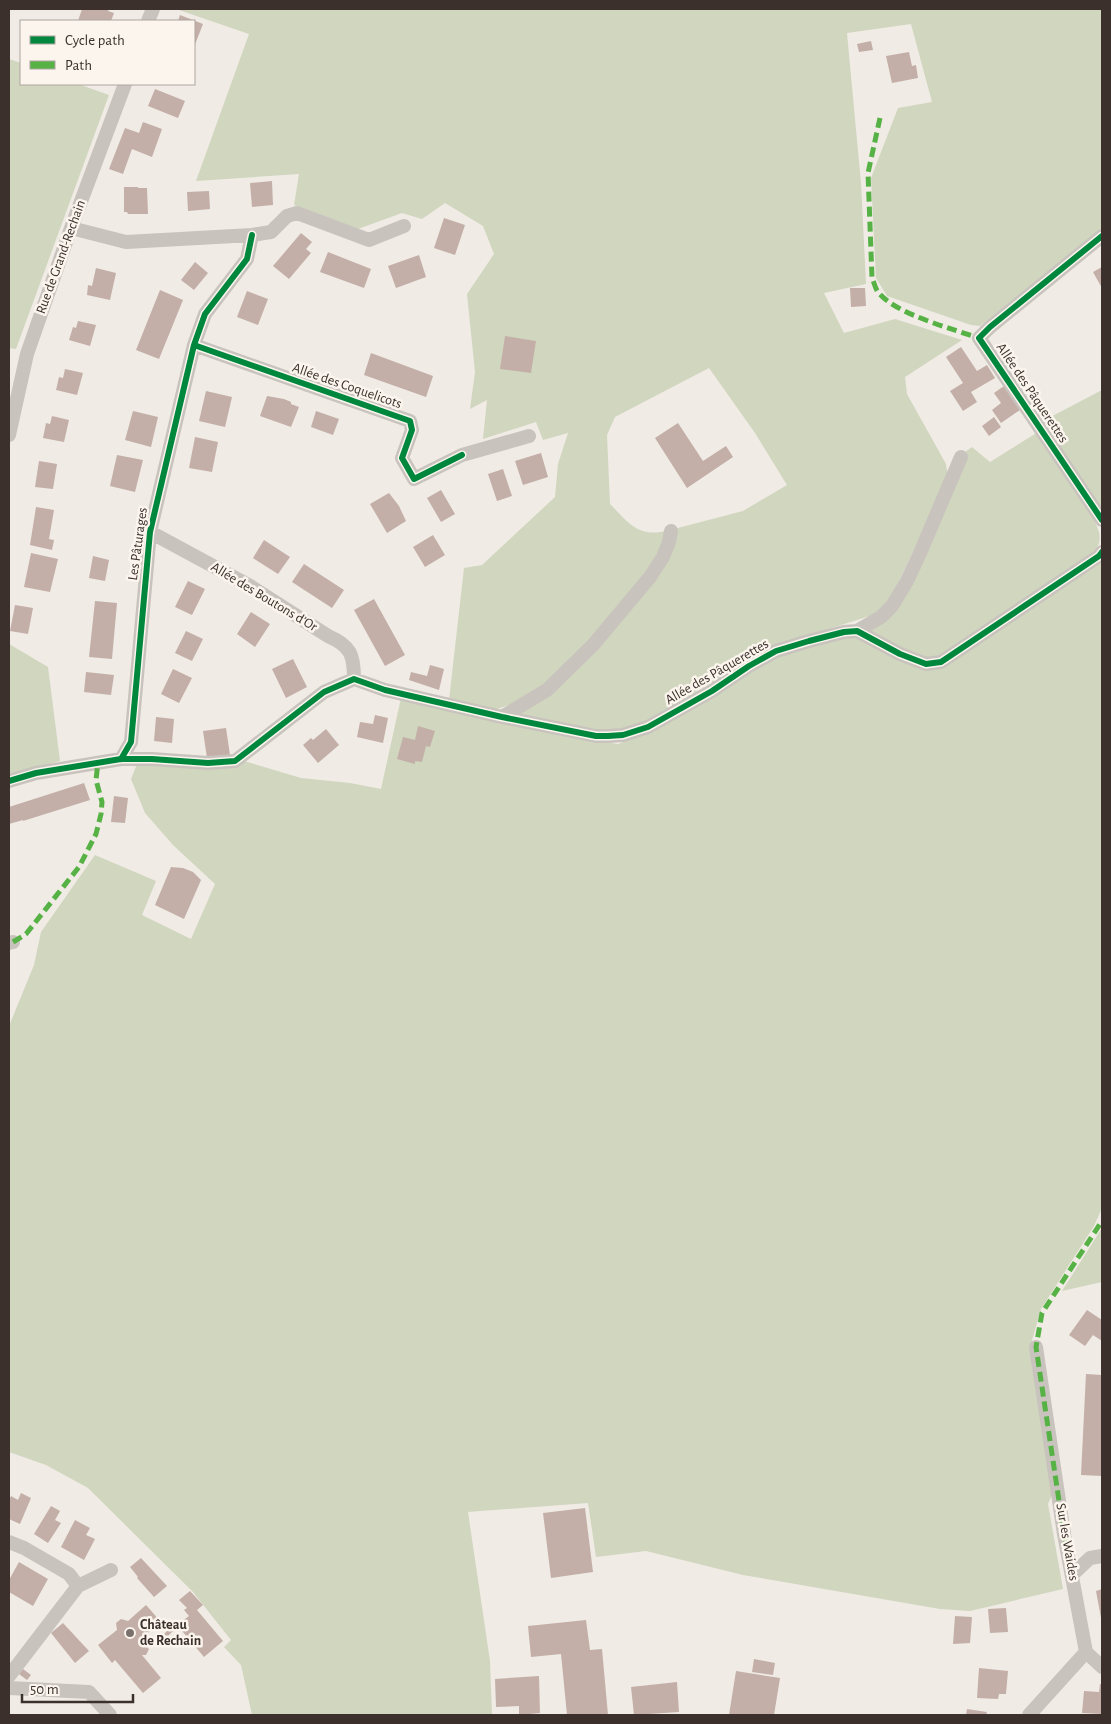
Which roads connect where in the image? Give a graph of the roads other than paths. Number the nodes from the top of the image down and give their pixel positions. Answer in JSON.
{"nodes":[{"id":1,"x":125,"y":85,"type":"edge"},
{"id":2,"x":404,"y":226,"type":"dead end"},
{"id":3,"x":71,"y":228,"type":"junction"},
{"id":4,"x":252,"y":235,"type":"junction"},
{"id":5,"x":1102,"y":236,"type":"edge"},
{"id":6,"x":194,"y":345,"type":"junction"},
{"id":7,"x":15,"y":376,"type":"edge"},
{"id":8,"x":9,"y":435,"type":"edge"},
{"id":9,"x":529,"y":436,"type":"dead end"},
{"id":10,"x":961,"y":457,"type":"dead end"},
{"id":11,"x":1102,"y":520,"type":"edge"},
{"id":12,"x":671,"y":531,"type":"dead end"},
{"id":13,"x":150,"y":532,"type":"junction"},
{"id":14,"x":1102,"y":552,"type":"edge"},
{"id":15,"x":857,"y":631,"type":"junction"},
{"id":16,"x":354,"y":679,"type":"junction"},
{"id":17,"x":502,"y":717,"type":"junction"},
{"id":18,"x":121,"y":759,"type":"junction"},
{"id":19,"x":9,"y":782,"type":"edge"},
{"id":20,"x":1036,"y":1347,"type":"dead end"},
{"id":21,"x":9,"y":1542,"type":"edge"},
{"id":22,"x":1102,"y":1556,"type":"edge"},
{"id":23,"x":110,"y":1570,"type":"dead end"},
{"id":24,"x":1073,"y":1574,"type":"junction"},
{"id":25,"x":78,"y":1586,"type":"junction"},
{"id":26,"x":1086,"y":1652,"type":"junction"},
{"id":27,"x":1102,"y":1667,"type":"edge"},
{"id":28,"x":9,"y":1676,"type":"edge"},
{"id":29,"x":9,"y":1688,"type":"edge"},
{"id":30,"x":110,"y":1715,"type":"edge"},
{"id":31,"x":1029,"y":1715,"type":"edge"}],
"edges":[{"from":1,"to":3,"type":"street","name":"Rue de Grand-Rechain"},
{"from":2,"to":4,"type":"street"},
{"from":3,"to":4,"type":"street"},
{"from":3,"to":7,"type":"street","name":"Rue de Grand-Rechain"},
{"from":4,"to":6,"type":"street","name":"Les Pâturages"},
{"from":5,"to":11,"type":"street","name":"Allée des Pâquerettes"},
{"from":6,"to":9,"type":"street","name":"Allée des Coquelicots"},
{"from":6,"to":13,"type":"street","name":"Les Pâturages"},
{"from":7,"to":8,"type":"street","name":"Rue de Grand-Rechain"},
{"from":10,"to":15,"type":"street"},
{"from":12,"to":17,"type":"street"},
{"from":13,"to":16,"type":"street","name":"Allée des Boutons d’Or"},
{"from":13,"to":18,"type":"street","name":"Les Pâturages"},
{"from":14,"to":15,"type":"street"},
{"from":15,"to":17,"type":"street","name":"Allée des Pâquerettes"},
{"from":16,"to":17,"type":"street","name":"Allée des Pâquerettes"},
{"from":16,"to":18,"type":"street"},
{"from":18,"to":19,"type":"street"},
{"from":20,"to":24,"type":"street","name":"Sur les Waides"},
{"from":21,"to":25,"type":"street"},
{"from":22,"to":24,"type":"street"},
{"from":23,"to":25,"type":"street"},
{"from":24,"to":26,"type":"street","name":"Sur les Waides"},
{"from":25,"to":28,"type":"street"},
{"from":26,"to":27,"type":"street"},
{"from":26,"to":31,"type":"street"},
{"from":29,"to":30,"type":"street"}]}
